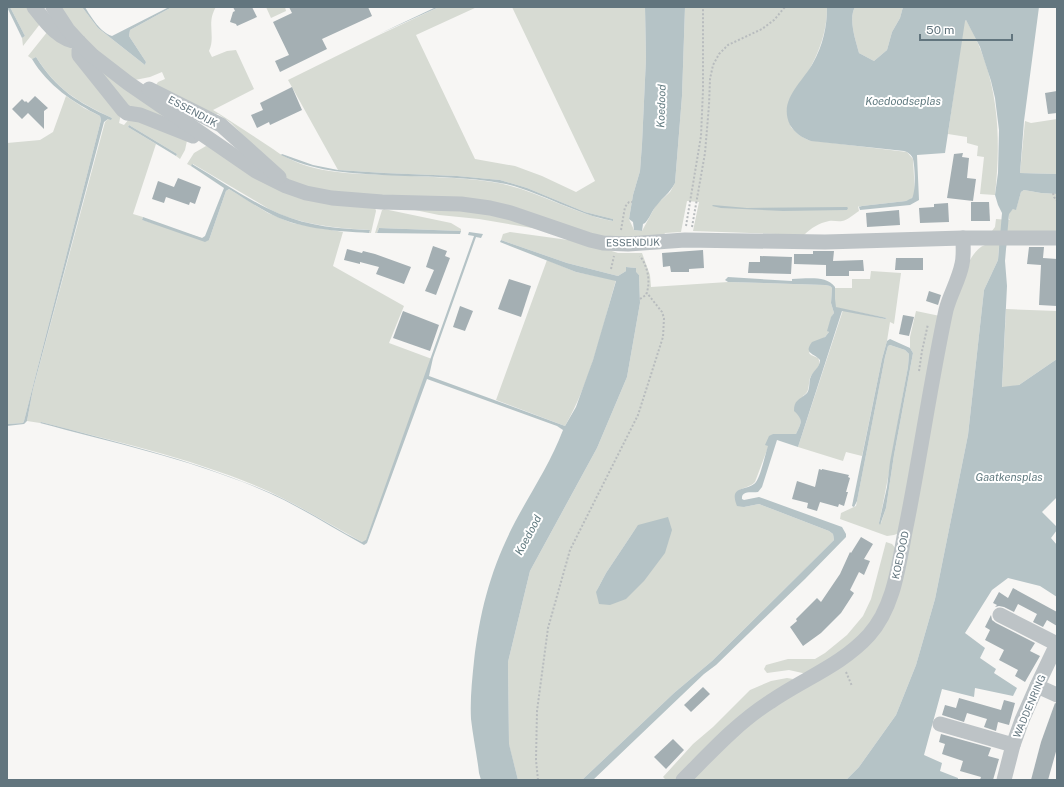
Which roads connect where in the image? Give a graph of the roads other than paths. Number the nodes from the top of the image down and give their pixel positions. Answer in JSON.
{"nodes":[{"id":1,"x":34,"y":7,"type":"edge"},
{"id":2,"x":54,"y":7,"type":"edge"},
{"id":3,"x":79,"y":42,"type":"junction"},
{"id":4,"x":128,"y":83,"type":"junction"},
{"id":5,"x":217,"y":145,"type":"junction"},
{"id":6,"x":286,"y":186,"type":"junction"},
{"id":7,"x":963,"y":238,"type":"junction"},
{"id":8,"x":1057,"y":238,"type":"edge"},
{"id":9,"x":1000,"y":615,"type":"dead end"},
{"id":10,"x":1057,"y":644,"type":"edge"},
{"id":11,"x":1037,"y":686,"type":"junction"},
{"id":12,"x":1057,"y":695,"type":"edge"},
{"id":13,"x":940,"y":724,"type":"dead end"},
{"id":14,"x":1013,"y":746,"type":"junction"},
{"id":15,"x":683,"y":780,"type":"edge"},
{"id":16,"x":1004,"y":780,"type":"edge"}],
"edges":[{"from":1,"to":3,"type":"street","name":"ESSENDIJK"},
{"from":2,"to":3,"type":"street","name":"ESSENDIJK"},
{"from":3,"to":4,"type":"street","name":"ESSENDIJK"},
{"from":3,"to":5,"type":"street","name":"ESSENDIJK"},
{"from":4,"to":5,"type":"street","name":"ESSENDIJK"},
{"from":4,"to":6,"type":"street","name":"ESSENDIJK"},
{"from":5,"to":6,"type":"street","name":"ESSENDIJK"},
{"from":6,"to":7,"type":"street","name":"ESSENDIJK"},
{"from":7,"to":8,"type":"street","name":"ESSENDIJK"},
{"from":7,"to":15,"type":"street","name":"KOEDOOD"},
{"from":9,"to":10,"type":"street","name":"WADDENRING"},
{"from":10,"to":11,"type":"street","name":"WADDENRING"},
{"from":11,"to":12,"type":"street"},
{"from":11,"to":14,"type":"street","name":"WADDENRING"},
{"from":13,"to":14,"type":"street","name":"WADDENRING"},
{"from":14,"to":16,"type":"street","name":"WADDENRING"}]}
